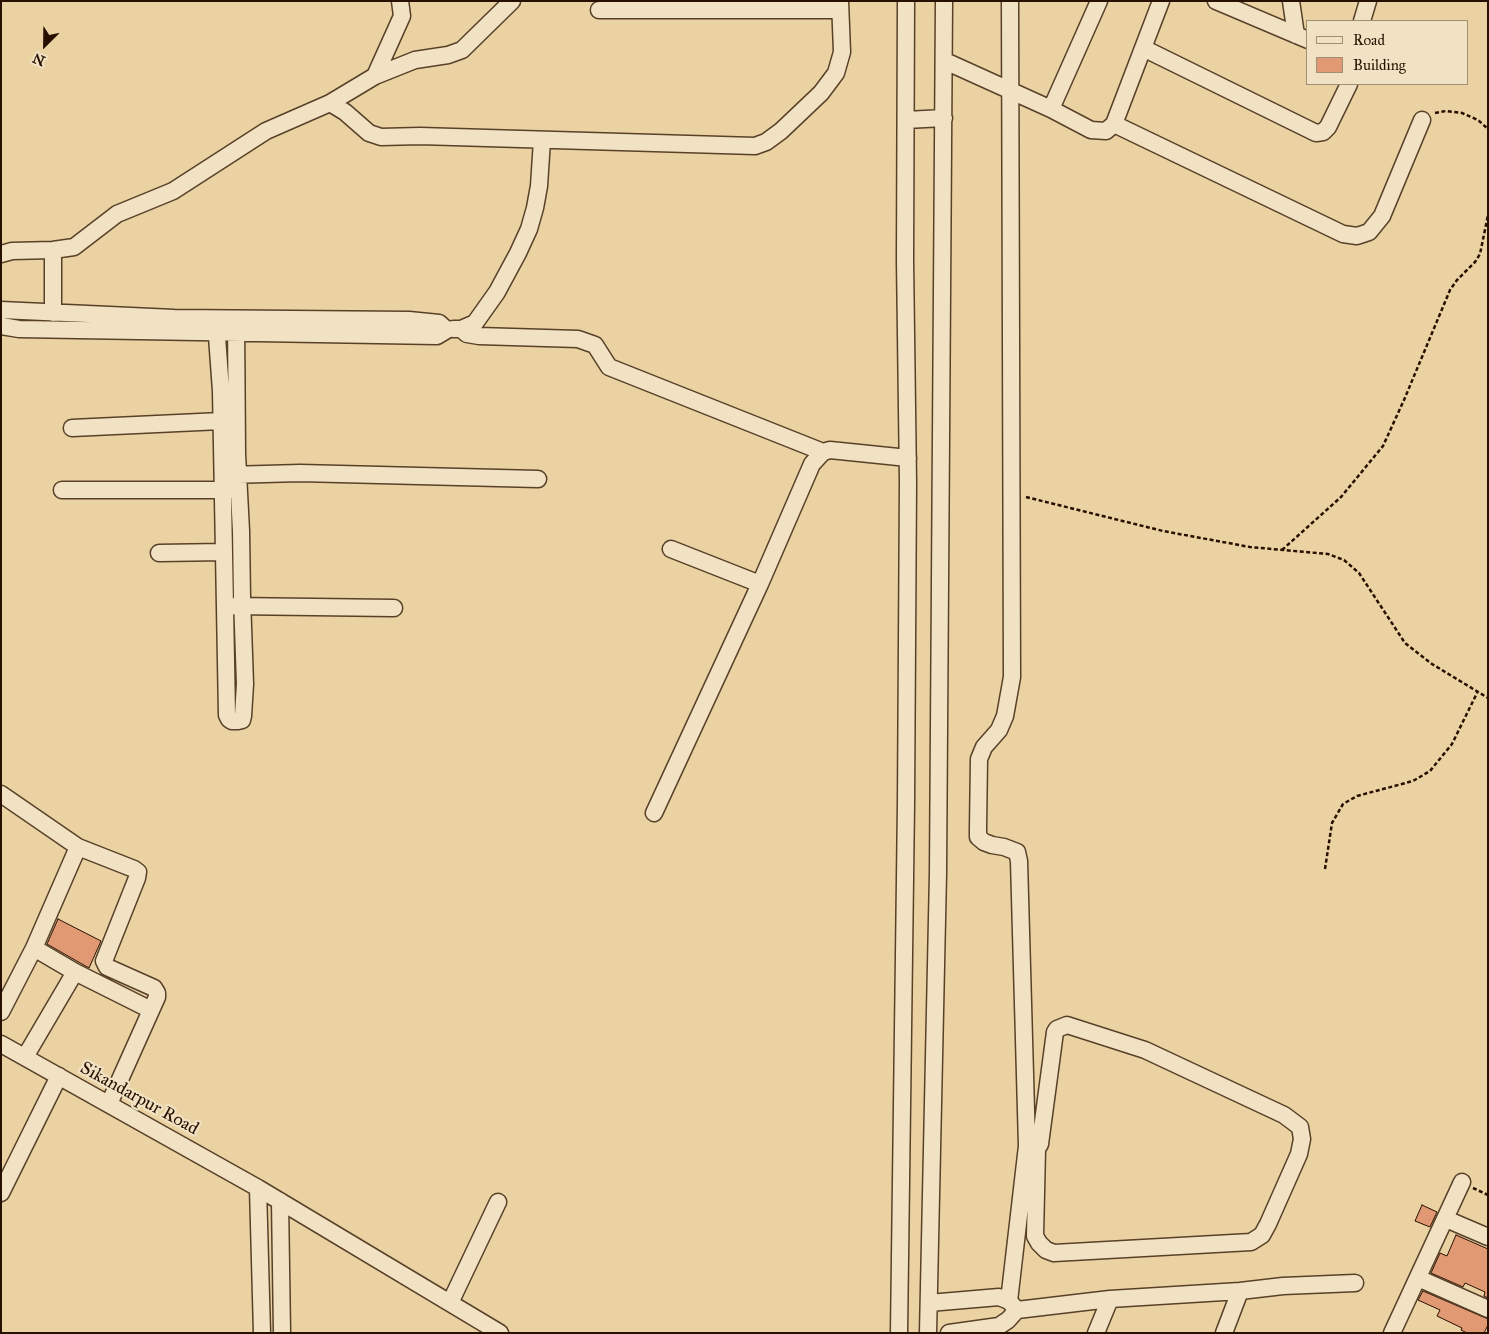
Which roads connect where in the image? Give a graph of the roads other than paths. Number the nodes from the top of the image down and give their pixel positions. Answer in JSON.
{"nodes":[{"id":1,"x":400,"y":1,"type":"edge"},
{"id":2,"x":512,"y":1,"type":"edge"},
{"id":3,"x":906,"y":1,"type":"edge"},
{"id":4,"x":944,"y":1,"type":"edge"},
{"id":5,"x":1010,"y":1,"type":"edge"},
{"id":6,"x":1099,"y":1,"type":"edge"},
{"id":7,"x":1161,"y":1,"type":"edge"},
{"id":8,"x":1216,"y":1,"type":"edge"},
{"id":9,"x":1291,"y":1,"type":"edge"},
{"id":10,"x":1368,"y":1,"type":"edge"},
{"id":11,"x":840,"y":6,"type":"edge"},
{"id":12,"x":600,"y":10,"type":"dead end"},
{"id":13,"x":1362,"y":20,"type":"edge"},
{"id":14,"x":1302,"y":38,"type":"edge"},
{"id":15,"x":1143,"y":48,"type":"junction"},
{"id":16,"x":945,"y":62,"type":"junction"},
{"id":17,"x":375,"y":76,"type":"junction"},
{"id":18,"x":1349,"y":85,"type":"edge"},
{"id":19,"x":1011,"y":91,"type":"junction"},
{"id":20,"x":330,"y":103,"type":"junction"},
{"id":21,"x":1051,"y":110,"type":"junction"},
{"id":22,"x":944,"y":118,"type":"junction"},
{"id":23,"x":906,"y":120,"type":"junction"},
{"id":24,"x":1422,"y":120,"type":"road end"},
{"id":25,"x":1114,"y":124,"type":"junction"},
{"id":26,"x":542,"y":140,"type":"junction"},
{"id":27,"x":53,"y":250,"type":"junction"},
{"id":28,"x":1,"y":254,"type":"edge"},
{"id":29,"x":1,"y":310,"type":"edge"},
{"id":30,"x":53,"y":313,"type":"junction"},
{"id":31,"x":216,"y":325,"type":"junction"},
{"id":32,"x":236,"y":325,"type":"junction"},
{"id":33,"x":1,"y":326,"type":"edge"},
{"id":34,"x":454,"y":329,"type":"junction"},
{"id":35,"x":221,"y":421,"type":"junction"},
{"id":36,"x":72,"y":428,"type":"dead end"},
{"id":37,"x":823,"y":452,"type":"junction"},
{"id":38,"x":908,"y":458,"type":"junction"},
{"id":39,"x":538,"y":479,"type":"dead end"},
{"id":40,"x":231,"y":482,"type":"junction"},
{"id":41,"x":62,"y":490,"type":"dead end"},
{"id":42,"x":671,"y":549,"type":"dead end"},
{"id":43,"x":224,"y":552,"type":"junction"},
{"id":44,"x":159,"y":553,"type":"dead end"},
{"id":45,"x":760,"y":584,"type":"junction"},
{"id":46,"x":224,"y":606,"type":"junction"},
{"id":47,"x":242,"y":606,"type":"junction"},
{"id":48,"x":394,"y":608,"type":"dead end"},
{"id":49,"x":1,"y":794,"type":"edge"},
{"id":50,"x":654,"y":813,"type":"dead end"},
{"id":51,"x":78,"y":847,"type":"junction"},
{"id":52,"x":34,"y":948,"type":"junction"},
{"id":53,"x":75,"y":972,"type":"junction"},
{"id":54,"x":151,"y":1010,"type":"junction"},
{"id":55,"x":1,"y":1012,"type":"edge"},
{"id":56,"x":1,"y":1044,"type":"edge"},
{"id":57,"x":25,"y":1057,"type":"junction"},
{"id":58,"x":58,"y":1076,"type":"junction"},
{"id":59,"x":109,"y":1104,"type":"junction"},
{"id":60,"x":1032,"y":1152,"type":"junction"},
{"id":61,"x":1462,"y":1182,"type":"dead end"},
{"id":62,"x":258,"y":1188,"type":"junction"},
{"id":63,"x":1,"y":1193,"type":"edge"},
{"id":64,"x":280,"y":1201,"type":"junction"},
{"id":65,"x":498,"y":1202,"type":"dead end"},
{"id":66,"x":1446,"y":1219,"type":"junction"},
{"id":67,"x":1488,"y":1237,"type":"edge"},
{"id":68,"x":1418,"y":1278,"type":"junction"},
{"id":69,"x":1355,"y":1284,"type":"dead end"},
{"id":70,"x":1240,"y":1291,"type":"junction"},
{"id":71,"x":1110,"y":1299,"type":"junction"},
{"id":72,"x":450,"y":1303,"type":"junction"},
{"id":73,"x":929,"y":1303,"type":"junction"},
{"id":74,"x":1488,"y":1309,"type":"edge"},
{"id":75,"x":1011,"y":1316,"type":"edge"},
{"id":76,"x":262,"y":1333,"type":"edge"},
{"id":77,"x":282,"y":1333,"type":"edge"},
{"id":78,"x":500,"y":1333,"type":"edge"},
{"id":79,"x":899,"y":1333,"type":"edge"},
{"id":80,"x":928,"y":1333,"type":"edge"},
{"id":81,"x":949,"y":1333,"type":"edge"},
{"id":82,"x":1096,"y":1333,"type":"edge"},
{"id":83,"x":1224,"y":1333,"type":"edge"},
{"id":84,"x":1392,"y":1333,"type":"edge"}],
"edges":[{"from":1,"to":17,"type":"street"},
{"from":2,"to":17,"type":"street"},
{"from":3,"to":23,"type":"street"},
{"from":4,"to":16,"type":"street"},
{"from":5,"to":19,"type":"street"},
{"from":6,"to":21,"type":"street"},
{"from":7,"to":15,"type":"street"},
{"from":8,"to":14,"type":"street"},
{"from":9,"to":14,"type":"street"},
{"from":10,"to":13,"type":"street"},
{"from":11,"to":12,"type":"street"},
{"from":11,"to":26,"type":"street"},
{"from":15,"to":18,"type":"street"},
{"from":15,"to":25,"type":"street"},
{"from":16,"to":19,"type":"street"},
{"from":16,"to":22,"type":"street"},
{"from":17,"to":20,"type":"street"},
{"from":19,"to":21,"type":"street"},
{"from":19,"to":60,"type":"street"},
{"from":20,"to":26,"type":"street"},
{"from":20,"to":27,"type":"street"},
{"from":21,"to":25,"type":"street"},
{"from":22,"to":23,"type":"street"},
{"from":22,"to":73,"type":"street"},
{"from":23,"to":38,"type":"street"},
{"from":24,"to":25,"type":"street"},
{"from":26,"to":34,"type":"street"},
{"from":27,"to":28,"type":"street"},
{"from":27,"to":30,"type":"street"},
{"from":29,"to":30,"type":"street"},
{"from":30,"to":31,"type":"street"},
{"from":31,"to":32,"type":"street"},
{"from":31,"to":33,"type":"street"},
{"from":31,"to":35,"type":"street"},
{"from":32,"to":34,"type":"street"},
{"from":32,"to":40,"type":"street"},
{"from":34,"to":37,"type":"street"},
{"from":35,"to":36,"type":"street"},
{"from":35,"to":40,"type":"street"},
{"from":37,"to":38,"type":"street"},
{"from":37,"to":45,"type":"street"},
{"from":38,"to":79,"type":"street"},
{"from":39,"to":40,"type":"street"},
{"from":40,"to":41,"type":"street"},
{"from":40,"to":43,"type":"street"},
{"from":40,"to":47,"type":"street"},
{"from":42,"to":45,"type":"street"},
{"from":43,"to":44,"type":"street"},
{"from":43,"to":46,"type":"street"},
{"from":45,"to":50,"type":"street"},
{"from":46,"to":47,"type":"street"},
{"from":46,"to":47,"type":"street"},
{"from":47,"to":48,"type":"street"},
{"from":49,"to":51,"type":"street"},
{"from":51,"to":52,"type":"street"},
{"from":51,"to":54,"type":"street"},
{"from":52,"to":53,"type":"street"},
{"from":52,"to":55,"type":"street"},
{"from":53,"to":54,"type":"street"},
{"from":53,"to":57,"type":"street"},
{"from":54,"to":59,"type":"street"},
{"from":56,"to":57,"type":"street","name":"Sikandarpur Road"},
{"from":57,"to":58,"type":"street","name":"Sikandarpur Road"},
{"from":58,"to":59,"type":"street","name":"Sikandarpur Road"},
{"from":58,"to":63,"type":"street"},
{"from":59,"to":62,"type":"street","name":"Sikandarpur Road"},
{"from":60,"to":60,"type":"street"},
{"from":60,"to":75,"type":"street"},
{"from":61,"to":66,"type":"street"},
{"from":62,"to":64,"type":"street","name":"Sikandarpur Road"},
{"from":62,"to":76,"type":"street"},
{"from":64,"to":72,"type":"street","name":"Sikandarpur Road"},
{"from":64,"to":77,"type":"street"},
{"from":65,"to":72,"type":"street"},
{"from":66,"to":67,"type":"street"},
{"from":66,"to":68,"type":"street"},
{"from":68,"to":74,"type":"street"},
{"from":68,"to":84,"type":"street"},
{"from":69,"to":70,"type":"street"},
{"from":70,"to":71,"type":"street"},
{"from":70,"to":83,"type":"street"},
{"from":71,"to":75,"type":"street"},
{"from":71,"to":82,"type":"street"},
{"from":72,"to":78,"type":"street","name":"Sikandarpur Road"},
{"from":73,"to":75,"type":"street"},
{"from":73,"to":80,"type":"street"},
{"from":75,"to":81,"type":"street"}]}
